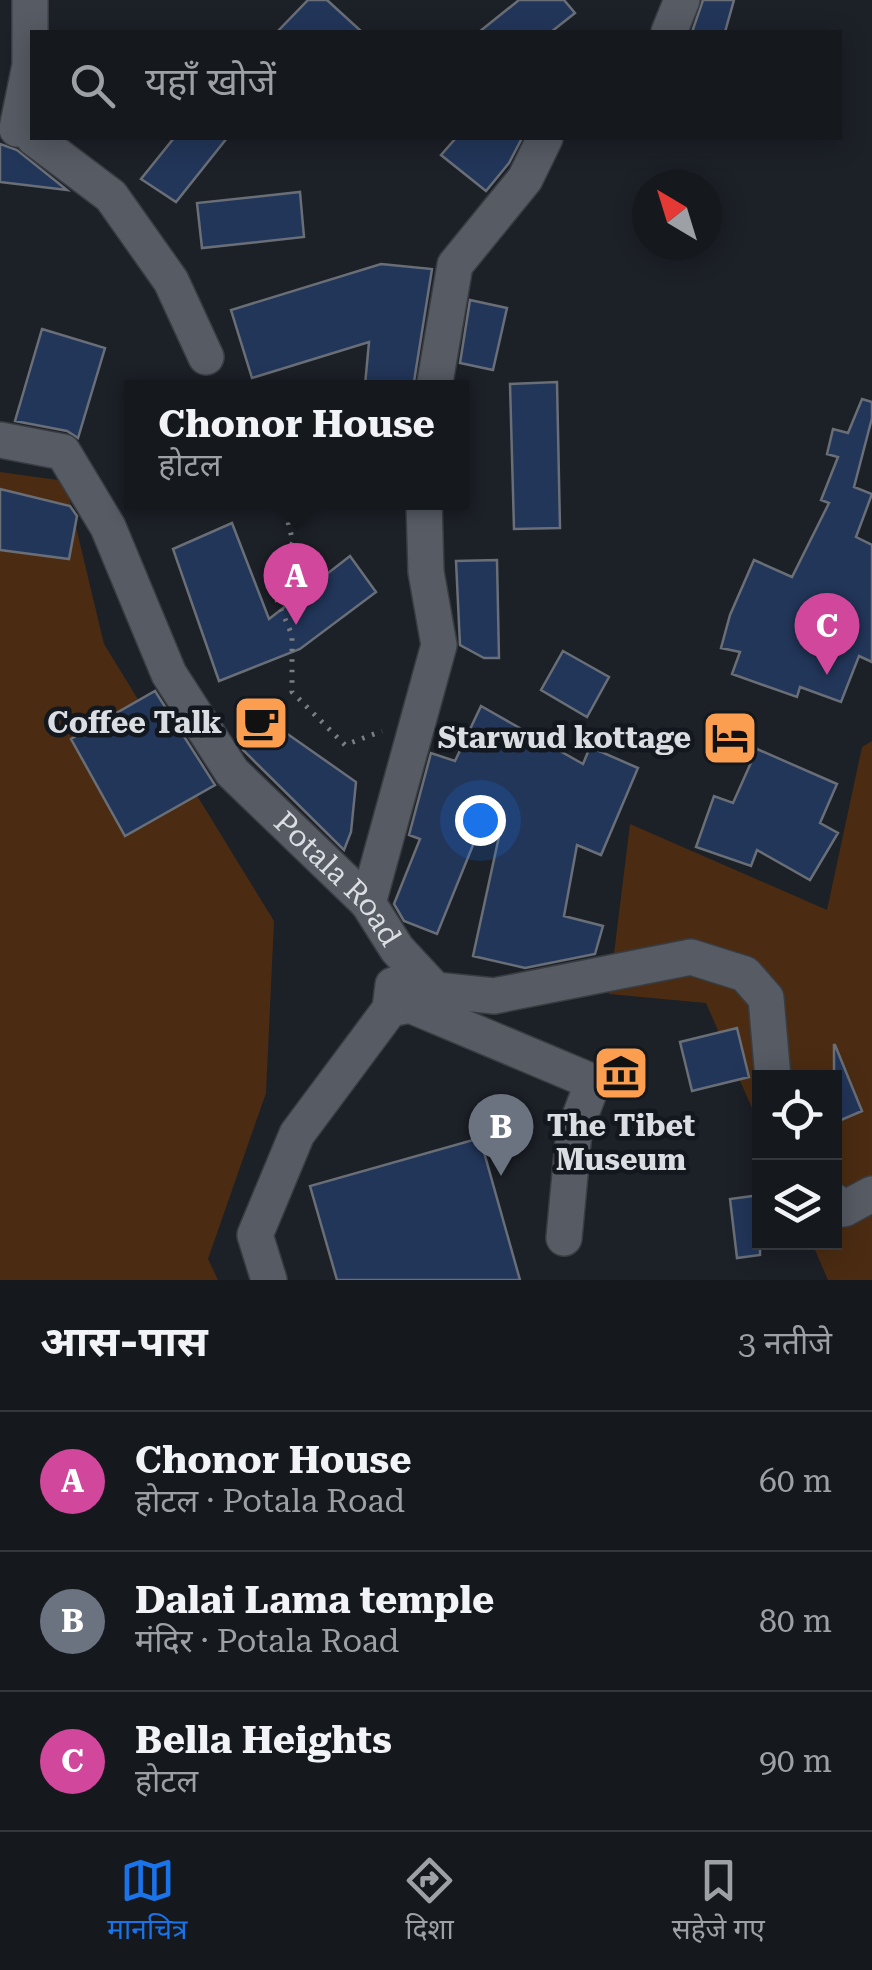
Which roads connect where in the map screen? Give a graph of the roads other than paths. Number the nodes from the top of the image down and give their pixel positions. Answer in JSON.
{"nodes":[{"id":1,"x":30,"y":0,"type":"edge"},
{"id":2,"x":53,"y":0,"type":"edge"},
{"id":3,"x":682,"y":0,"type":"edge"},
{"id":4,"x":50,"y":30,"type":"edge"},
{"id":5,"x":671,"y":30,"type":"edge"},
{"id":6,"x":23,"y":129,"type":"edge"},
{"id":7,"x":37,"y":140,"type":"edge"},
{"id":8,"x":544,"y":140,"type":"edge"},
{"id":9,"x":206,"y":357,"type":"dead end"},
{"id":10,"x":435,"y":380,"type":"edge"},
{"id":11,"x":0,"y":440,"type":"edge"},
{"id":12,"x":424,"y":510,"type":"edge"},
{"id":13,"x":368,"y":903,"type":"junction"},
{"id":14,"x":397,"y":949,"type":"junction"},
{"id":15,"x":390,"y":1009,"type":"junction"},
{"id":16,"x":772,"y":1070,"type":"edge"},
{"id":17,"x":872,"y":1194,"type":"edge"},
{"id":18,"x":842,"y":1207,"type":"edge"},
{"id":19,"x":564,"y":1238,"type":"dead end"},
{"id":20,"x":269,"y":1280,"type":"edge"}],
"edges":[{"from":1,"to":6,"type":"street"},
{"from":2,"to":4,"type":"street"},
{"from":3,"to":5,"type":"street"},
{"from":7,"to":9,"type":"street"},
{"from":8,"to":10,"type":"street"},
{"from":11,"to":13,"type":"street","name":"Potala Road"},
{"from":12,"to":13,"type":"street"},
{"from":13,"to":14,"type":"street","name":"Potala Road"},
{"from":14,"to":15,"type":"street"},
{"from":14,"to":16,"type":"street","name":"Potala Road"},
{"from":15,"to":19,"type":"street"},
{"from":15,"to":20,"type":"street"},
{"from":17,"to":18,"type":"street"}]}
